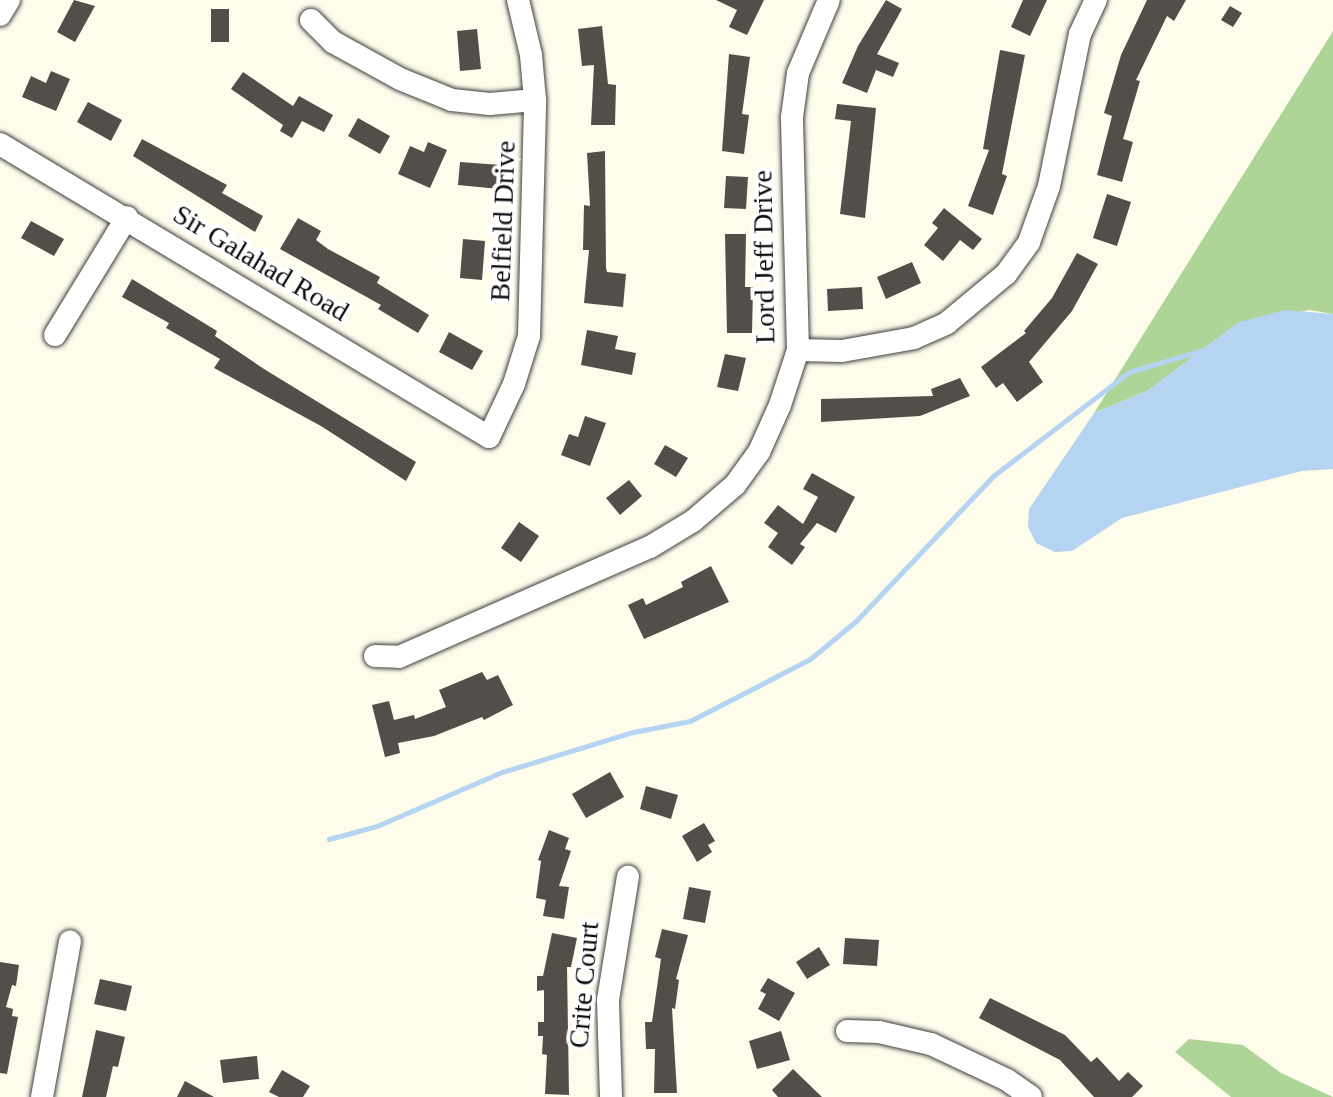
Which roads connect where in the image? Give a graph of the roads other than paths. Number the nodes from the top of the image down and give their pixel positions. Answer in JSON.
{"nodes":[{"id":1,"x":9,"y":0,"type":"edge"},
{"id":2,"x":518,"y":0,"type":"edge"},
{"id":3,"x":829,"y":0,"type":"edge"},
{"id":4,"x":1096,"y":0,"type":"edge"},
{"id":5,"x":0,"y":15,"type":"edge"},
{"id":6,"x":311,"y":20,"type":"dead end"},
{"id":7,"x":535,"y":100,"type":"junction"},
{"id":8,"x":0,"y":144,"type":"edge"},
{"id":9,"x":127,"y":217,"type":"junction"},
{"id":10,"x":55,"y":335,"type":"dead end"},
{"id":11,"x":798,"y":350,"type":"junction"},
{"id":12,"x":489,"y":437,"type":"joint"},
{"id":13,"x":375,"y":656,"type":"dead end"},
{"id":14,"x":628,"y":877,"type":"dead end"},
{"id":15,"x":70,"y":942,"type":"dead end"},
{"id":16,"x":847,"y":1031,"type":"dead end"},
{"id":17,"x":42,"y":1097,"type":"edge"},
{"id":18,"x":611,"y":1097,"type":"edge"},
{"id":19,"x":1031,"y":1097,"type":"edge"}],
"edges":[{"from":1,"to":5,"type":"street"},
{"from":2,"to":7,"type":"street","name":"Belfield Drive"},
{"from":3,"to":11,"type":"street","name":"Lord Jeff Drive"},
{"from":4,"to":11,"type":"street"},
{"from":6,"to":7,"type":"street"},
{"from":7,"to":12,"type":"street","name":"Belfield Drive"},
{"from":8,"to":9,"type":"street","name":"Sir Galahad Road"},
{"from":9,"to":10,"type":"street"},
{"from":9,"to":12,"type":"street","name":"Sir Galahad Road"},
{"from":11,"to":13,"type":"street","name":"Lord Jeff Drive"},
{"from":14,"to":18,"type":"street","name":"Crite Court"},
{"from":15,"to":17,"type":"street"},
{"from":16,"to":19,"type":"street"}]}
